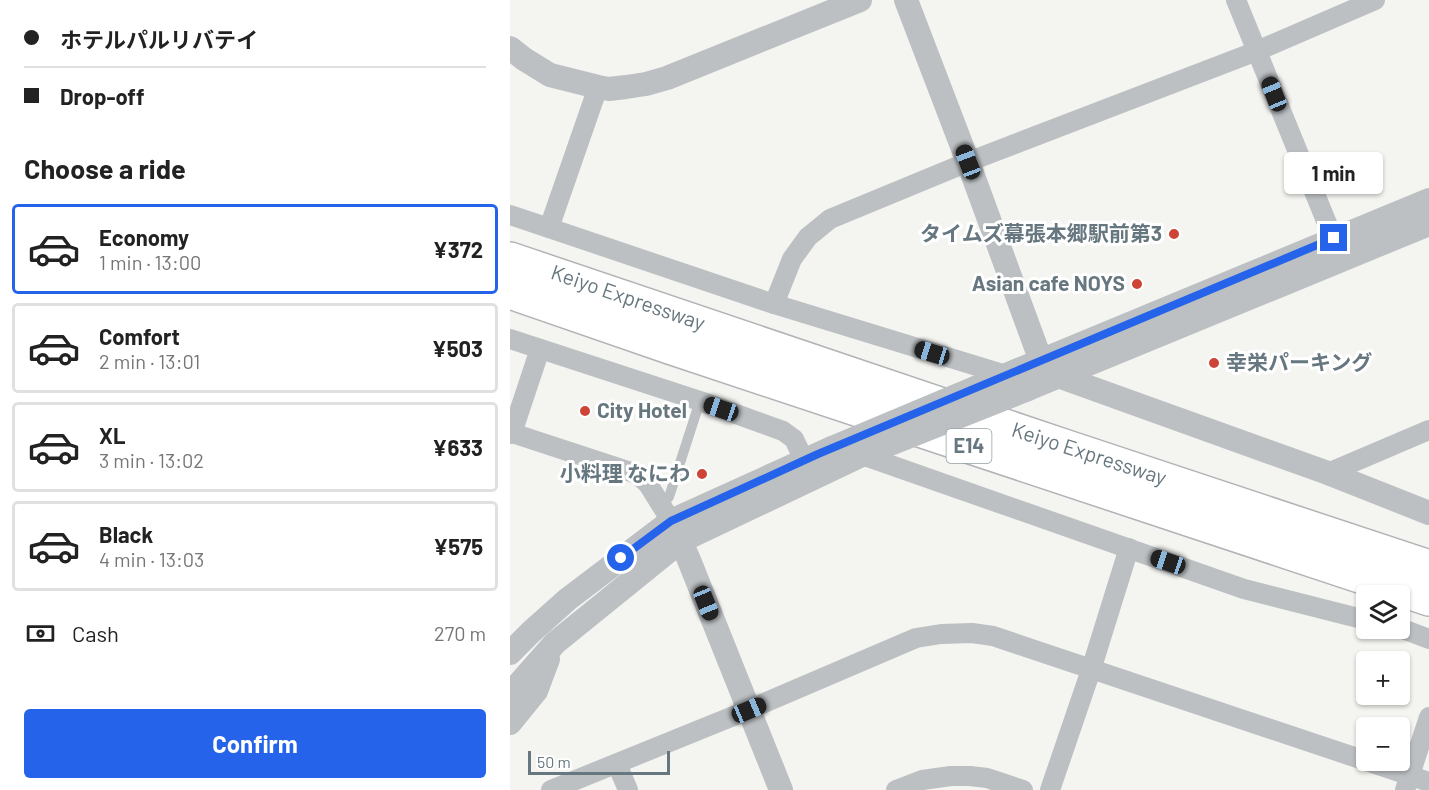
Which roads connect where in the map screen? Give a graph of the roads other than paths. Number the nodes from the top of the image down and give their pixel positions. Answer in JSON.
{"nodes":[{"id":1,"x":860,"y":0,"type":"edge"},
{"id":2,"x":906,"y":0,"type":"edge"},
{"id":3,"x":1236,"y":0,"type":"edge"},
{"id":4,"x":1375,"y":0,"type":"edge"},
{"id":5,"x":510,"y":48,"type":"edge"},
{"id":6,"x":1257,"y":51,"type":"junction"},
{"id":7,"x":598,"y":87,"type":"junction"},
{"id":8,"x":968,"y":162,"type":"junction"},
{"id":9,"x":1429,"y":200,"type":"edge"},
{"id":10,"x":510,"y":215,"type":"edge"},
{"id":11,"x":1429,"y":224,"type":"edge"},
{"id":12,"x":549,"y":228,"type":"junction"},
{"id":13,"x":1334,"y":238,"type":"junction"},
{"id":14,"x":510,"y":259,"type":"edge"},
{"id":15,"x":510,"y":292,"type":"edge"},
{"id":16,"x":774,"y":304,"type":"junction"},
{"id":17,"x":510,"y":306,"type":"edge"},
{"id":18,"x":593,"y":320,"type":"junction"},
{"id":19,"x":510,"y":339,"type":"edge"},
{"id":20,"x":540,"y":349,"type":"junction"},
{"id":21,"x":1049,"y":368,"type":"junction"},
{"id":22,"x":1006,"y":375,"type":"junction"},
{"id":23,"x":700,"y":402,"type":"junction"},
{"id":24,"x":1429,"y":430,"type":"edge"},
{"id":25,"x":511,"y":434,"type":"edge"},
{"id":26,"x":862,"y":455,"type":"junction"},
{"id":27,"x":804,"y":460,"type":"junction"},
{"id":28,"x":1328,"y":473,"type":"junction"},
{"id":29,"x":1429,"y":513,"type":"edge"},
{"id":30,"x":671,"y":522,"type":"junction"},
{"id":31,"x":1129,"y":548,"type":"junction"},
{"id":32,"x":1429,"y":567,"type":"edge"},
{"id":33,"x":1429,"y":599,"type":"edge"},
{"id":34,"x":1356,"y":617,"type":"edge"},
{"id":35,"x":1410,"y":632,"type":"edge"},
{"id":36,"x":520,"y":636,"type":"edge"},
{"id":37,"x":1429,"y":639,"type":"edge"},
{"id":38,"x":555,"y":643,"type":"junction"},
{"id":39,"x":510,"y":653,"type":"edge"},
{"id":40,"x":1091,"y":670,"type":"junction"},
{"id":41,"x":510,"y":694,"type":"edge"},
{"id":42,"x":749,"y":710,"type":"junction"},
{"id":43,"x":1429,"y":717,"type":"edge"},
{"id":44,"x":510,"y":723,"type":"edge"},
{"id":45,"x":617,"y":764,"type":"junction"},
{"id":46,"x":1429,"y":782,"type":"edge"},
{"id":47,"x":1407,"y":783,"type":"edge"},
{"id":48,"x":551,"y":790,"type":"edge"},
{"id":49,"x":628,"y":790,"type":"edge"},
{"id":50,"x":781,"y":790,"type":"edge"},
{"id":51,"x":896,"y":790,"type":"edge"},
{"id":52,"x":1023,"y":790,"type":"edge"},
{"id":53,"x":1050,"y":790,"type":"edge"}],
"edges":[{"from":1,"to":7,"type":"street"},
{"from":2,"to":8,"type":"street"},
{"from":3,"to":6,"type":"street"},
{"from":4,"to":6,"type":"street"},
{"from":5,"to":7,"type":"street"},
{"from":6,"to":8,"type":"street"},
{"from":6,"to":13,"type":"street"},
{"from":7,"to":12,"type":"street"},
{"from":8,"to":16,"type":"street"},
{"from":8,"to":21,"type":"street"},
{"from":9,"to":13,"type":"street"},
{"from":10,"to":12,"type":"street"},
{"from":11,"to":21,"type":"street"},
{"from":12,"to":16,"type":"street"},
{"from":13,"to":21,"type":"street"},
{"from":14,"to":32,"type":"highway","name":"Keiyo Expressway","number":"E14"},
{"from":15,"to":18,"type":"highway","name":"Keiyo Expressway","number":"E14"},
{"from":16,"to":22,"type":"street"},
{"from":17,"to":18,"type":"highway"},
{"from":18,"to":33,"type":"highway","name":"Keiyo Expressway","number":"E14"},
{"from":19,"to":20,"type":"street"},
{"from":20,"to":23,"type":"street"},
{"from":20,"to":25,"type":"street"},
{"from":21,"to":22,"type":"street"},
{"from":21,"to":26,"type":"street","bridge":true},
{"from":21,"to":28,"type":"street"},
{"from":22,"to":27,"type":"street","bridge":true},
{"from":23,"to":27,"type":"street"},
{"from":23,"to":30,"type":"lane"},
{"from":24,"to":28,"type":"street"},
{"from":25,"to":30,"type":"street"},
{"from":26,"to":30,"type":"street"},
{"from":26,"to":31,"type":"street"},
{"from":27,"to":30,"type":"street"},
{"from":28,"to":29,"type":"street"},
{"from":30,"to":36,"type":"street"},
{"from":30,"to":38,"type":"street"},
{"from":30,"to":42,"type":"street"},
{"from":31,"to":34,"type":"street"},
{"from":31,"to":40,"type":"street"},
{"from":35,"to":37,"type":"street"},
{"from":36,"to":39,"type":"street"},
{"from":38,"to":41,"type":"street"},
{"from":38,"to":44,"type":"street"},
{"from":40,"to":42,"type":"street"},
{"from":40,"to":47,"type":"street"},
{"from":40,"to":53,"type":"street"},
{"from":42,"to":45,"type":"street"},
{"from":42,"to":50,"type":"street"},
{"from":43,"to":47,"type":"street"},
{"from":45,"to":48,"type":"street"},
{"from":45,"to":49,"type":"street"},
{"from":46,"to":47,"type":"street"},
{"from":51,"to":52,"type":"street"}]}
